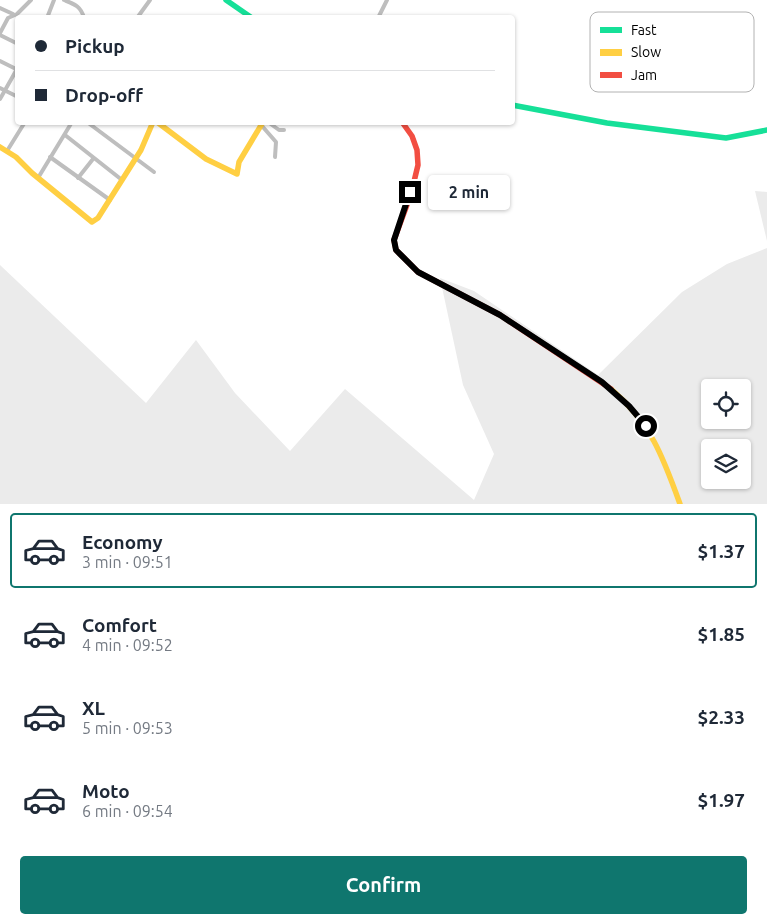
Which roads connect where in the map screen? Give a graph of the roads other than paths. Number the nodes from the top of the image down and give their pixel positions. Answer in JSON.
{"nodes":[{"id":1,"x":31,"y":0,"type":"edge"},
{"id":2,"x":54,"y":0,"type":"edge"},
{"id":3,"x":64,"y":0,"type":"edge"},
{"id":4,"x":150,"y":0,"type":"edge"},
{"id":5,"x":228,"y":0,"type":"edge"},
{"id":6,"x":387,"y":0,"type":"edge"},
{"id":7,"x":0,"y":8,"type":"edge"},
{"id":8,"x":13,"y":14,"type":"junction"},
{"id":9,"x":48,"y":15,"type":"edge"},
{"id":10,"x":83,"y":15,"type":"edge"},
{"id":11,"x":139,"y":15,"type":"edge"},
{"id":12,"x":248,"y":15,"type":"edge"},
{"id":13,"x":380,"y":15,"type":"edge"},
{"id":14,"x":0,"y":34,"type":"edge"},
{"id":15,"x":15,"y":42,"type":"edge"},
{"id":16,"x":0,"y":61,"type":"edge"},
{"id":17,"x":15,"y":68,"type":"edge"},
{"id":18,"x":15,"y":72,"type":"edge"},
{"id":19,"x":0,"y":88,"type":"edge"},
{"id":20,"x":5,"y":90,"type":"junction"},
{"id":21,"x":15,"y":95,"type":"edge"},
{"id":22,"x":0,"y":99,"type":"edge"},
{"id":23,"x":515,"y":106,"type":"edge"},
{"id":24,"x":23,"y":125,"type":"edge"},
{"id":25,"x":70,"y":125,"type":"edge"},
{"id":26,"x":91,"y":125,"type":"edge"},
{"id":27,"x":152,"y":125,"type":"edge"},
{"id":28,"x":161,"y":125,"type":"edge"},
{"id":29,"x":262,"y":125,"type":"edge"},
{"id":30,"x":264,"y":125,"type":"edge"},
{"id":31,"x":272,"y":125,"type":"edge"},
{"id":32,"x":404,"y":125,"type":"edge"},
{"id":33,"x":284,"y":130,"type":"dead end"},
{"id":34,"x":767,"y":130,"type":"edge"},
{"id":35,"x":65,"y":135,"type":"junction"},
{"id":36,"x":0,"y":147,"type":"edge"},
{"id":37,"x":7,"y":152,"type":"junction"},
{"id":38,"x":50,"y":157,"type":"junction"},
{"id":39,"x":276,"y":157,"type":"dead end"},
{"id":40,"x":136,"y":158,"type":"junction"},
{"id":41,"x":93,"y":159,"type":"junction"},
{"id":42,"x":154,"y":172,"type":"dead end"},
{"id":43,"x":38,"y":178,"type":"junction"},
{"id":44,"x":78,"y":178,"type":"junction"},
{"id":45,"x":122,"y":180,"type":"junction"},
{"id":46,"x":110,"y":200,"type":"junction"},
{"id":47,"x":680,"y":504,"type":"edge"}],
"edges":[{"from":1,"to":8,"type":"street"},
{"from":2,"to":9,"type":"street"},
{"from":3,"to":10,"type":"street"},
{"from":4,"to":11,"type":"street"},
{"from":5,"to":12,"type":"street"},
{"from":6,"to":13,"type":"street"},
{"from":7,"to":8,"type":"street"},
{"from":8,"to":14,"type":"street"},
{"from":14,"to":15,"type":"street"},
{"from":16,"to":17,"type":"street"},
{"from":18,"to":20,"type":"street"},
{"from":19,"to":20,"type":"street"},
{"from":20,"to":21,"type":"street"},
{"from":20,"to":22,"type":"street"},
{"from":23,"to":34,"type":"street"},
{"from":24,"to":37,"type":"street"},
{"from":25,"to":35,"type":"street"},
{"from":26,"to":40,"type":"street"},
{"from":27,"to":40,"type":"street"},
{"from":28,"to":29,"type":"street"},
{"from":30,"to":39,"type":"street"},
{"from":31,"to":33,"type":"street"},
{"from":32,"to":47,"type":"street"},
{"from":35,"to":38,"type":"street"},
{"from":35,"to":41,"type":"street"},
{"from":36,"to":37,"type":"street"},
{"from":37,"to":43,"type":"street"},
{"from":38,"to":43,"type":"street"},
{"from":38,"to":44,"type":"street"},
{"from":40,"to":42,"type":"street"},
{"from":40,"to":45,"type":"street"},
{"from":41,"to":44,"type":"street"},
{"from":41,"to":45,"type":"street"},
{"from":43,"to":46,"type":"street"},
{"from":44,"to":46,"type":"street"},
{"from":45,"to":46,"type":"street"}]}
